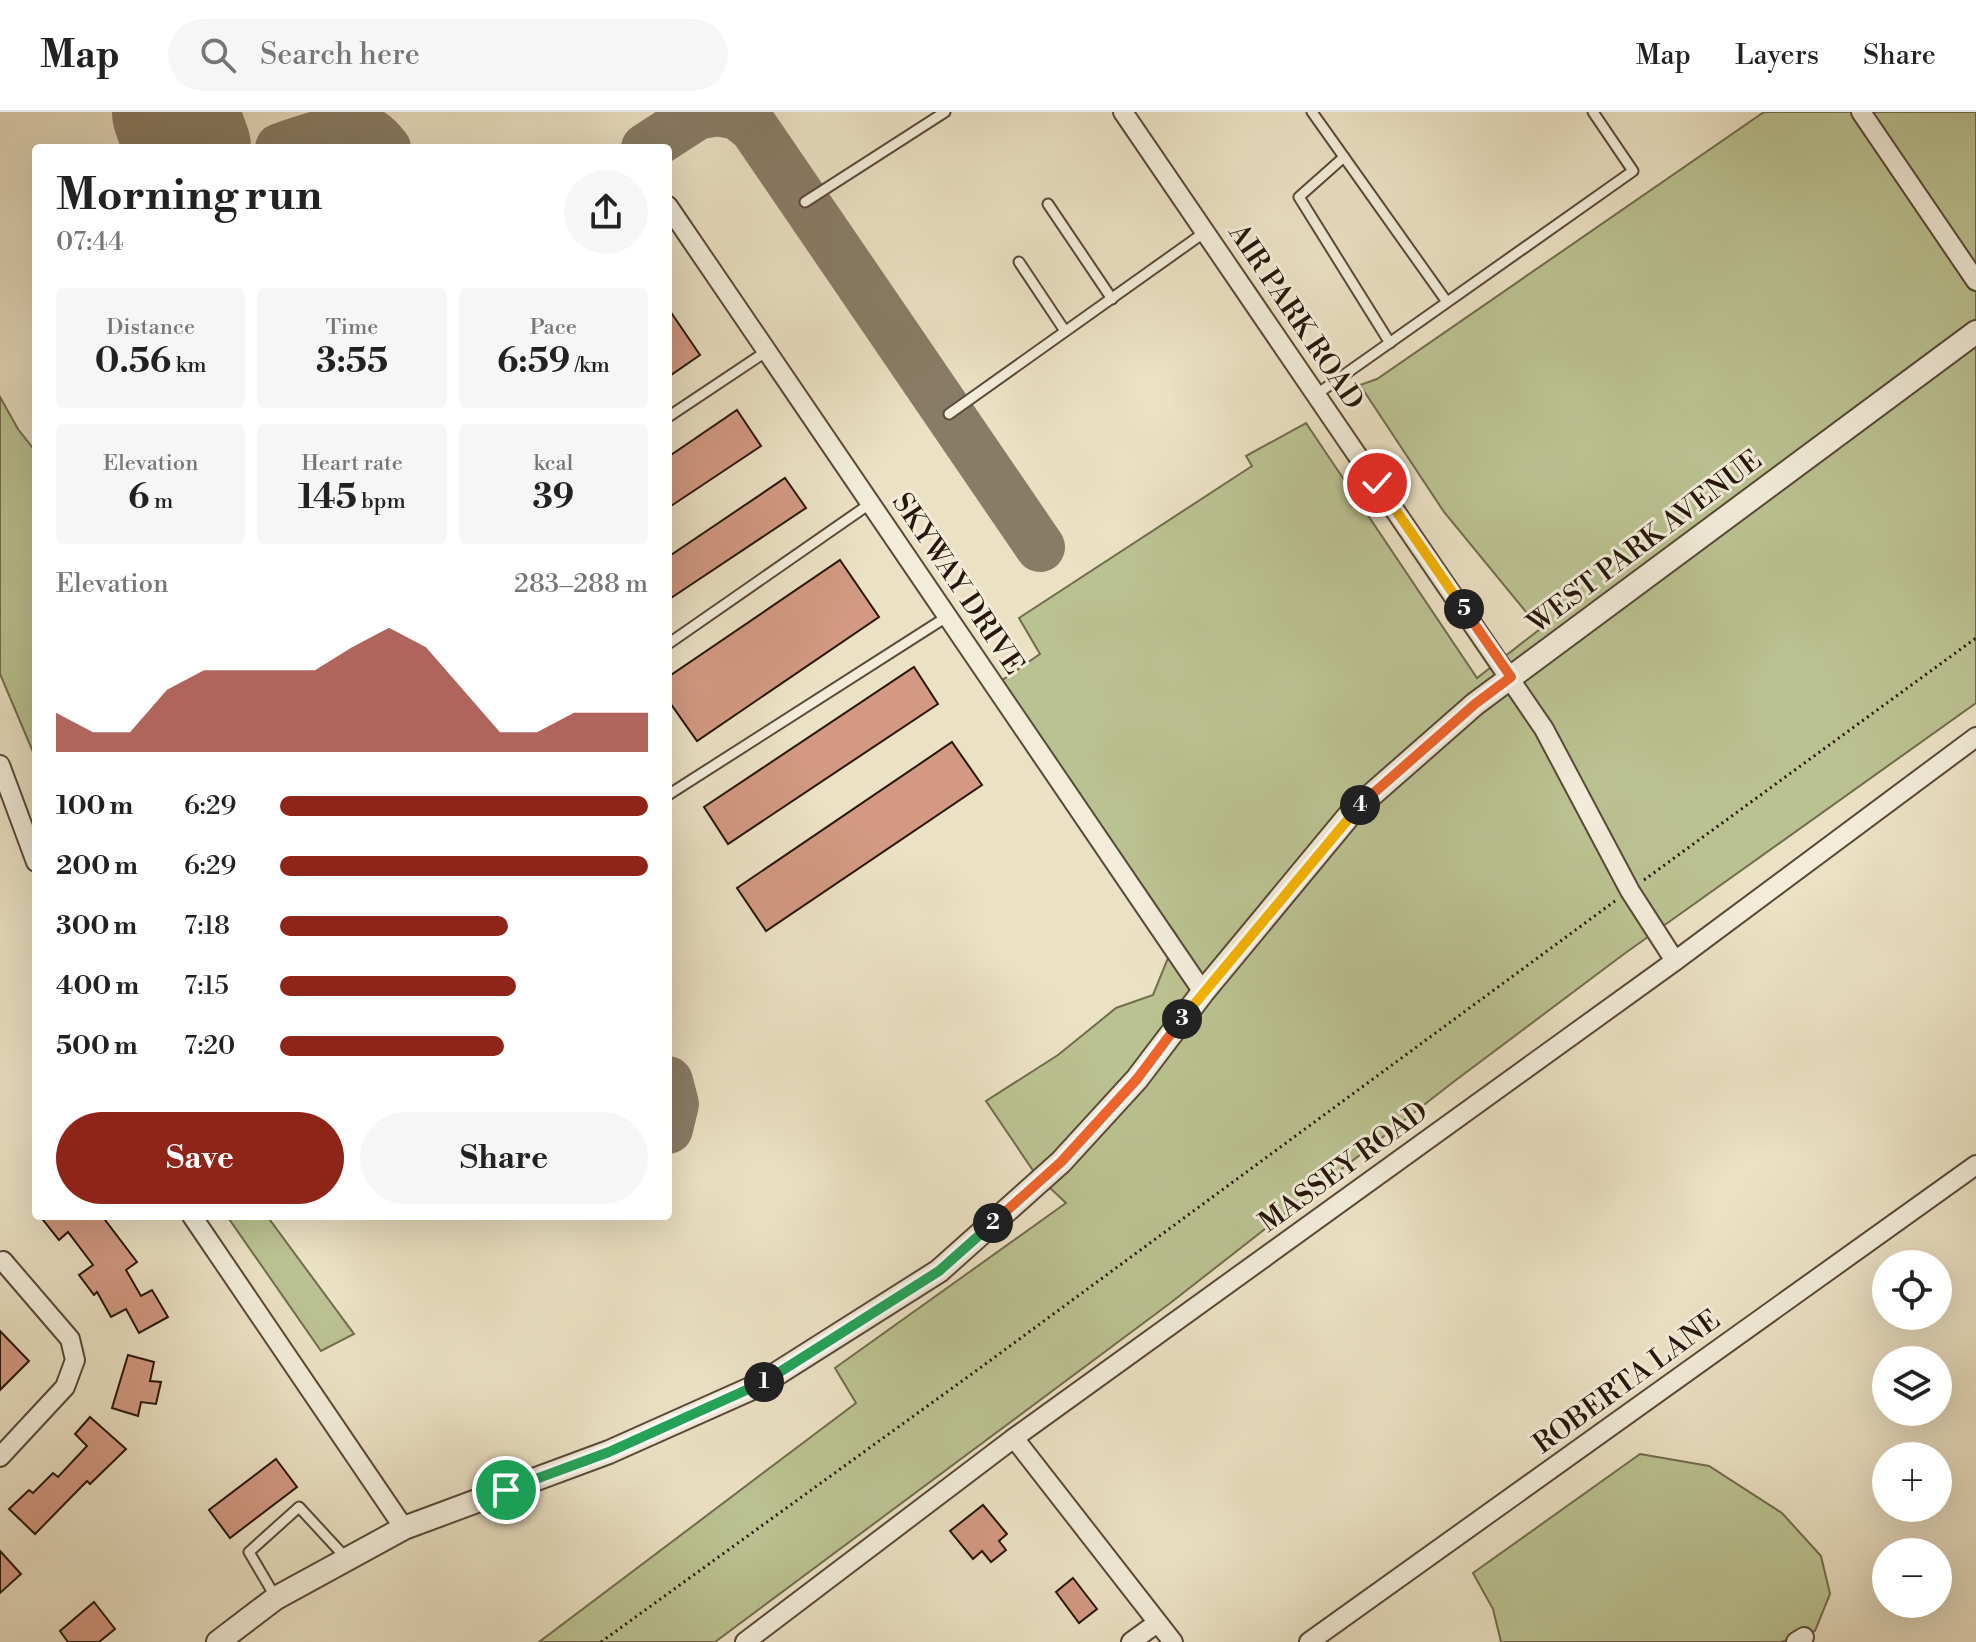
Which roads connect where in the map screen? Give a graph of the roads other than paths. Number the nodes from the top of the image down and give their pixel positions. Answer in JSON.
{"nodes":[{"id":1,"x":945,"y":112,"type":"edge"},
{"id":2,"x":1123,"y":112,"type":"edge"},
{"id":3,"x":1312,"y":112,"type":"edge"},
{"id":4,"x":1593,"y":112,"type":"edge"},
{"id":5,"x":1861,"y":112,"type":"edge"},
{"id":6,"x":1344,"y":157,"type":"junction"},
{"id":7,"x":805,"y":202,"type":"dead end"},
{"id":8,"x":1048,"y":204,"type":"dead end"},
{"id":9,"x":672,"y":212,"type":"edge"},
{"id":10,"x":1205,"y":232,"type":"junction"},
{"id":11,"x":1019,"y":262,"type":"dead end"},
{"id":12,"x":1976,"y":281,"type":"edge"},
{"id":13,"x":1112,"y":299,"type":"junction"},
{"id":14,"x":1447,"y":302,"type":"junction"},
{"id":15,"x":1065,"y":331,"type":"junction"},
{"id":16,"x":1976,"y":332,"type":"edge"},
{"id":17,"x":1390,"y":343,"type":"junction"},
{"id":18,"x":767,"y":351,"type":"junction"},
{"id":19,"x":1317,"y":394,"type":"junction"},
{"id":20,"x":672,"y":414,"type":"edge"},
{"id":21,"x":949,"y":414,"type":"dead end"},
{"id":22,"x":871,"y":503,"type":"junction"},
{"id":23,"x":949,"y":616,"type":"junction"},
{"id":24,"x":672,"y":641,"type":"edge"},
{"id":25,"x":1511,"y":677,"type":"junction"},
{"id":26,"x":1974,"y":746,"type":"edge"},
{"id":27,"x":0,"y":765,"type":"edge"},
{"id":28,"x":672,"y":792,"type":"edge"},
{"id":29,"x":32,"y":851,"type":"edge"},
{"id":30,"x":1675,"y":961,"type":"junction"},
{"id":31,"x":1203,"y":992,"type":"junction"},
{"id":32,"x":1976,"y":1165,"type":"edge"},
{"id":33,"x":195,"y":1220,"type":"edge"},
{"id":34,"x":3,"y":1261,"type":"dead end"},
{"id":35,"x":1014,"y":1438,"type":"junction"},
{"id":36,"x":0,"y":1457,"type":"edge"},
{"id":37,"x":404,"y":1528,"type":"junction"},
{"id":38,"x":347,"y":1559,"type":"junction"},
{"id":39,"x":276,"y":1598,"type":"junction"},
{"id":40,"x":1157,"y":1623,"type":"junction"},
{"id":41,"x":218,"y":1642,"type":"edge"},
{"id":42,"x":745,"y":1642,"type":"edge"},
{"id":43,"x":1131,"y":1642,"type":"edge"},
{"id":44,"x":1173,"y":1642,"type":"edge"},
{"id":45,"x":1309,"y":1642,"type":"edge"}],
"edges":[{"from":1,"to":7,"type":"lane"},
{"from":2,"to":10,"type":"street","name":"AIR PARK ROAD"},
{"from":3,"to":6,"type":"lane"},
{"from":4,"to":14,"type":"lane"},
{"from":5,"to":12,"type":"street"},
{"from":6,"to":14,"type":"lane"},
{"from":6,"to":17,"type":"lane"},
{"from":8,"to":13,"type":"lane"},
{"from":9,"to":18,"type":"street","name":"SKYWAY DRIVE"},
{"from":10,"to":13,"type":"lane"},
{"from":10,"to":19,"type":"street","name":"AIR PARK ROAD"},
{"from":11,"to":15,"type":"lane"},
{"from":13,"to":15,"type":"lane"},
{"from":14,"to":17,"type":"lane"},
{"from":15,"to":21,"type":"lane"},
{"from":16,"to":25,"type":"street","name":"WEST PARK AVENUE"},
{"from":17,"to":19,"type":"lane"},
{"from":18,"to":20,"type":"lane"},
{"from":18,"to":22,"type":"street","name":"SKYWAY DRIVE"},
{"from":19,"to":25,"type":"street","name":"AIR PARK ROAD"},
{"from":22,"to":23,"type":"street","name":"SKYWAY DRIVE"},
{"from":22,"to":24,"type":"lane"},
{"from":23,"to":28,"type":"lane"},
{"from":23,"to":31,"type":"street","name":"SKYWAY DRIVE"},
{"from":25,"to":30,"type":"street","name":"AIR PARK ROAD"},
{"from":25,"to":31,"type":"street","name":"WEST PARK AVENUE"},
{"from":26,"to":30,"type":"street","name":"MASSEY ROAD"},
{"from":27,"to":29,"type":"street"},
{"from":30,"to":35,"type":"street","name":"MASSEY ROAD"},
{"from":31,"to":37,"type":"street","name":"WEST PARK AVENUE"},
{"from":32,"to":45,"type":"street","name":"ROBERTA LANE"},
{"from":33,"to":37,"type":"street"},
{"from":34,"to":36,"type":"street"},
{"from":35,"to":40,"type":"street"},
{"from":35,"to":42,"type":"street","name":"MASSEY ROAD"},
{"from":37,"to":38,"type":"street","name":"WEST PARK AVENUE"},
{"from":38,"to":39,"type":"street","name":"WEST PARK AVENUE"},
{"from":38,"to":39,"type":"lane"},
{"from":39,"to":41,"type":"street","name":"WEST PARK AVENUE"},
{"from":40,"to":43,"type":"street"},
{"from":40,"to":44,"type":"street"}]}
